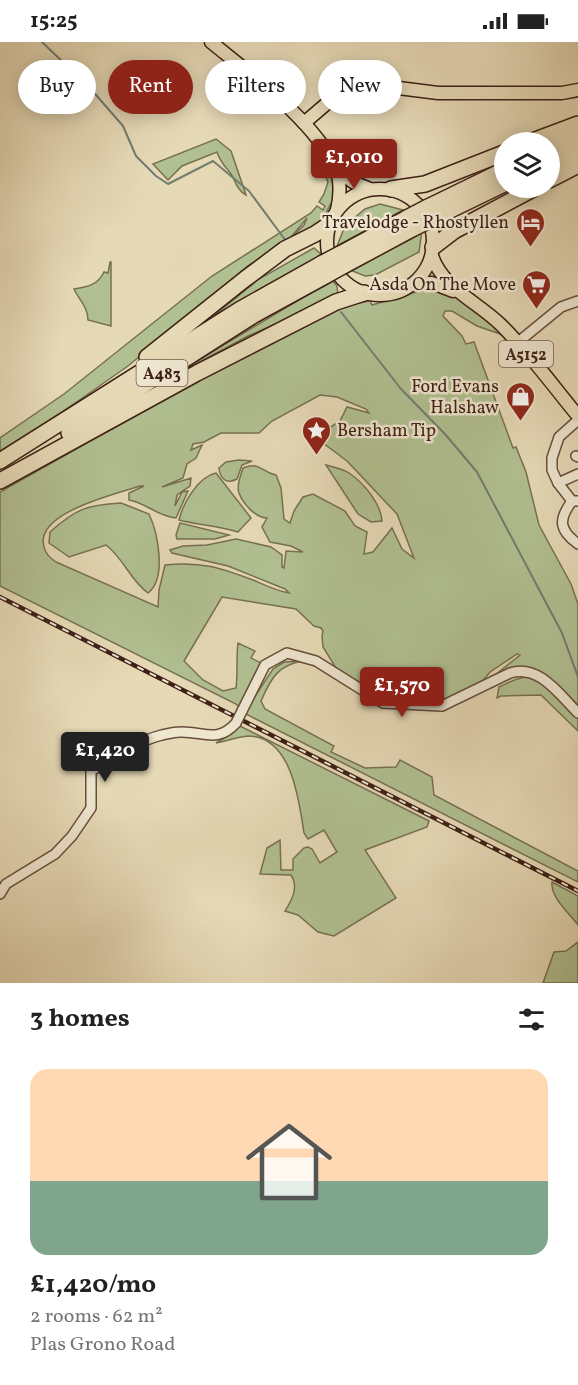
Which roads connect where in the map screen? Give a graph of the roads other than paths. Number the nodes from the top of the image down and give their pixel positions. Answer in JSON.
{"nodes":[{"id":1,"x":211,"y":42,"type":"edge"},
{"id":2,"x":578,"y":90,"type":"edge"},
{"id":3,"x":304,"y":123,"type":"junction"},
{"id":4,"x":578,"y":124,"type":"edge"},
{"id":5,"x":557,"y":132,"type":"edge"},
{"id":6,"x":578,"y":137,"type":"edge"},
{"id":7,"x":560,"y":145,"type":"edge"},
{"id":8,"x":578,"y":151,"type":"edge"},
{"id":9,"x":494,"y":157,"type":"edge"},
{"id":10,"x":560,"y":158,"type":"edge"},
{"id":11,"x":578,"y":165,"type":"edge"},
{"id":12,"x":337,"y":170,"type":"junction"},
{"id":13,"x":560,"y":174,"type":"edge"},
{"id":14,"x":494,"y":176,"type":"edge"},
{"id":15,"x":494,"y":188,"type":"edge"},
{"id":16,"x":370,"y":189,"type":"junction"},
{"id":17,"x":391,"y":189,"type":"junction"},
{"id":18,"x":515,"y":198,"type":"edge"},
{"id":19,"x":431,"y":213,"type":"junction"},
{"id":20,"x":333,"y":217,"type":"junction"},
{"id":21,"x":433,"y":251,"type":"junction"},
{"id":22,"x":324,"y":269,"type":"junction"},
{"id":23,"x":415,"y":283,"type":"junction"},
{"id":24,"x":364,"y":293,"type":"junction"},
{"id":25,"x":467,"y":298,"type":"junction"},
{"id":26,"x":578,"y":301,"type":"edge"},
{"id":27,"x":517,"y":343,"type":"junction"},
{"id":28,"x":578,"y":418,"type":"edge"},
{"id":29,"x":49,"y":432,"type":"junction"},
{"id":30,"x":0,"y":461,"type":"edge"},
{"id":31,"x":578,"y":474,"type":"edge"},
{"id":32,"x":0,"y":476,"type":"edge"},
{"id":33,"x":0,"y":481,"type":"edge"},
{"id":34,"x":558,"y":483,"type":"junction"},
{"id":35,"x":575,"y":501,"type":"edge"},
{"id":36,"x":578,"y":544,"type":"edge"},
{"id":37,"x":578,"y":713,"type":"edge"},
{"id":38,"x":0,"y":894,"type":"edge"}],
"edges":[{"from":1,"to":3,"type":"main road"},
{"from":2,"to":3,"type":"main road"},
{"from":3,"to":12,"type":"main road"},
{"from":4,"to":5,"type":"highway"},
{"from":6,"to":7,"type":"highway"},
{"from":8,"to":10,"type":"highway"},
{"from":9,"to":17,"type":"highway"},
{"from":11,"to":13,"type":"highway"},
{"from":12,"to":16,"type":"main road"},
{"from":12,"to":20,"type":"main road"},
{"from":14,"to":19,"type":"highway","number":"A483"},
{"from":15,"to":19,"type":"highway","number":"A483"},
{"from":16,"to":17,"type":"main road"},
{"from":16,"to":20,"type":"main road"},
{"from":17,"to":21,"type":"main road"},
{"from":18,"to":21,"type":"highway"},
{"from":19,"to":22,"type":"highway","number":"A483","bridge":true},
{"from":20,"to":24,"type":"main road"},
{"from":20,"to":29,"type":"highway"},
{"from":21,"to":23,"type":"main road"},
{"from":21,"to":25,"type":"main road","number":"A5152"},
{"from":22,"to":29,"type":"highway","number":"A483"},
{"from":22,"to":32,"type":"highway","number":"A483"},
{"from":23,"to":24,"type":"main road"},
{"from":23,"to":25,"type":"main road","number":"A5152"},
{"from":24,"to":33,"type":"highway"},
{"from":25,"to":27,"type":"main road","number":"A5152"},
{"from":26,"to":27,"type":"street"},
{"from":27,"to":28,"type":"main road","number":"A5152"},
{"from":28,"to":34,"type":"street"},
{"from":29,"to":30,"type":"highway","number":"A483"},
{"from":31,"to":34,"type":"street"},
{"from":34,"to":35,"type":"street"},
{"from":35,"to":36,"type":"street"},
{"from":37,"to":38,"type":"street","bridge":true}]}
